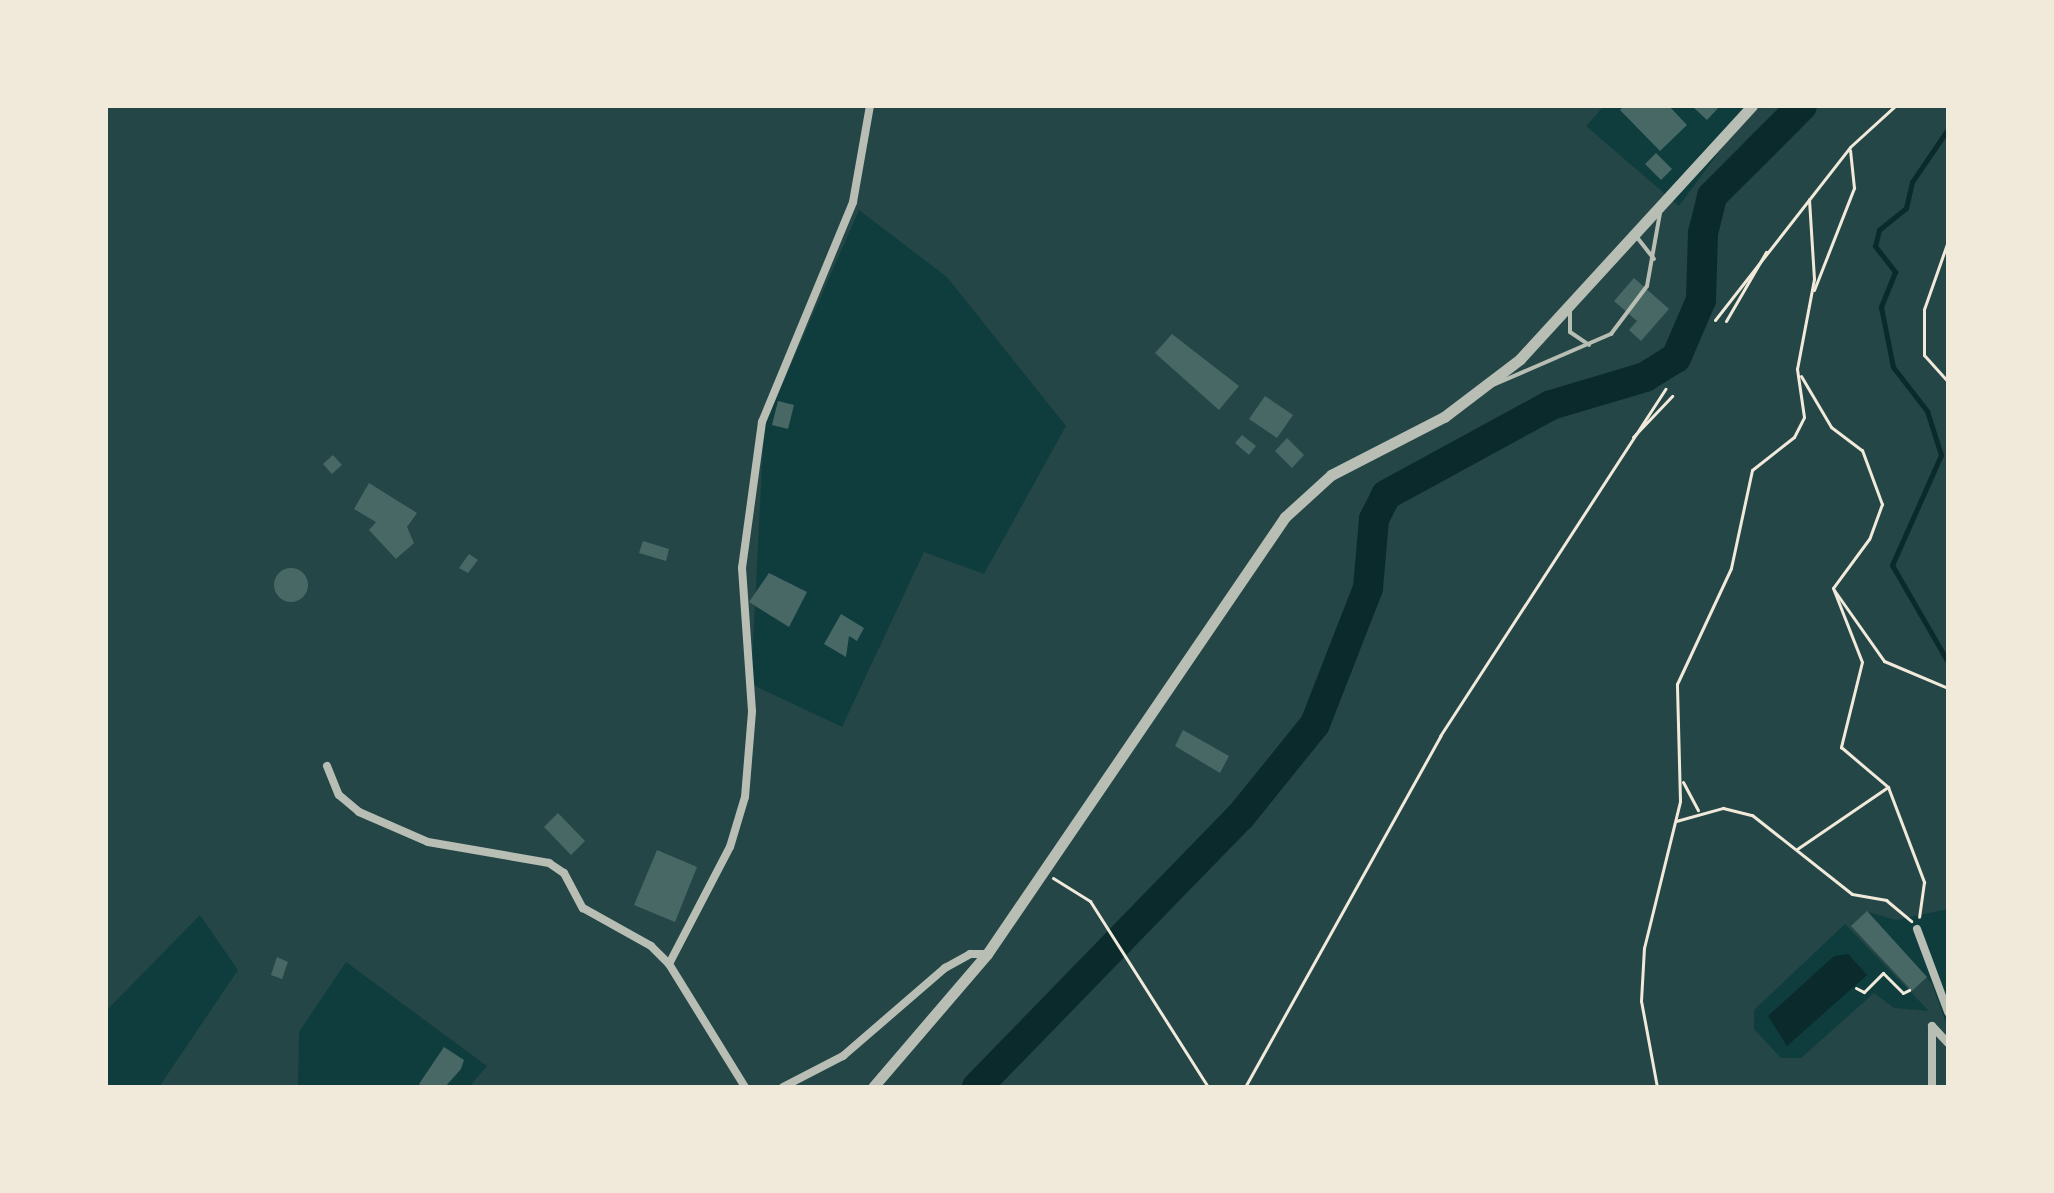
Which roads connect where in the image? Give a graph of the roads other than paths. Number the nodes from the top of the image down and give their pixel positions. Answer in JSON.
{"nodes":[{"id":1,"x":870,"y":106,"type":"edge"},
{"id":2,"x":1752,"y":106,"type":"edge"},
{"id":3,"x":1664,"y":200,"type":"junction"},
{"id":4,"x":1635,"y":232,"type":"junction"},
{"id":5,"x":1654,"y":259,"type":"junction"},
{"id":6,"x":1570,"y":305,"type":"junction"},
{"id":7,"x":1589,"y":345,"type":"junction"},
{"id":8,"x":1480,"y":390,"type":"junction"},
{"id":9,"x":327,"y":766,"type":"dead end"},
{"id":10,"x":1917,"y":929,"type":"road end"},
{"id":11,"x":987,"y":954,"type":"junction"},
{"id":12,"x":669,"y":964,"type":"junction"},
{"id":13,"x":1948,"y":1012,"type":"edge"},
{"id":14,"x":1948,"y":1043,"type":"edge"},
{"id":15,"x":745,"y":1087,"type":"edge"},
{"id":16,"x":783,"y":1087,"type":"edge"},
{"id":17,"x":873,"y":1087,"type":"edge"},
{"id":18,"x":1932,"y":1087,"type":"edge"}],
"edges":[{"from":1,"to":12,"type":"street"},
{"from":2,"to":3,"type":"street"},
{"from":3,"to":4,"type":"street"},
{"from":3,"to":5,"type":"lane"},
{"from":4,"to":5,"type":"lane"},
{"from":4,"to":6,"type":"street"},
{"from":5,"to":7,"type":"lane"},
{"from":6,"to":7,"type":"lane"},
{"from":6,"to":8,"type":"street"},
{"from":7,"to":8,"type":"lane"},
{"from":8,"to":11,"type":"street"},
{"from":9,"to":12,"type":"street"},
{"from":10,"to":13,"type":"street"},
{"from":11,"to":16,"type":"street"},
{"from":11,"to":17,"type":"street"},
{"from":12,"to":15,"type":"street"},
{"from":14,"to":18,"type":"street"}]}
